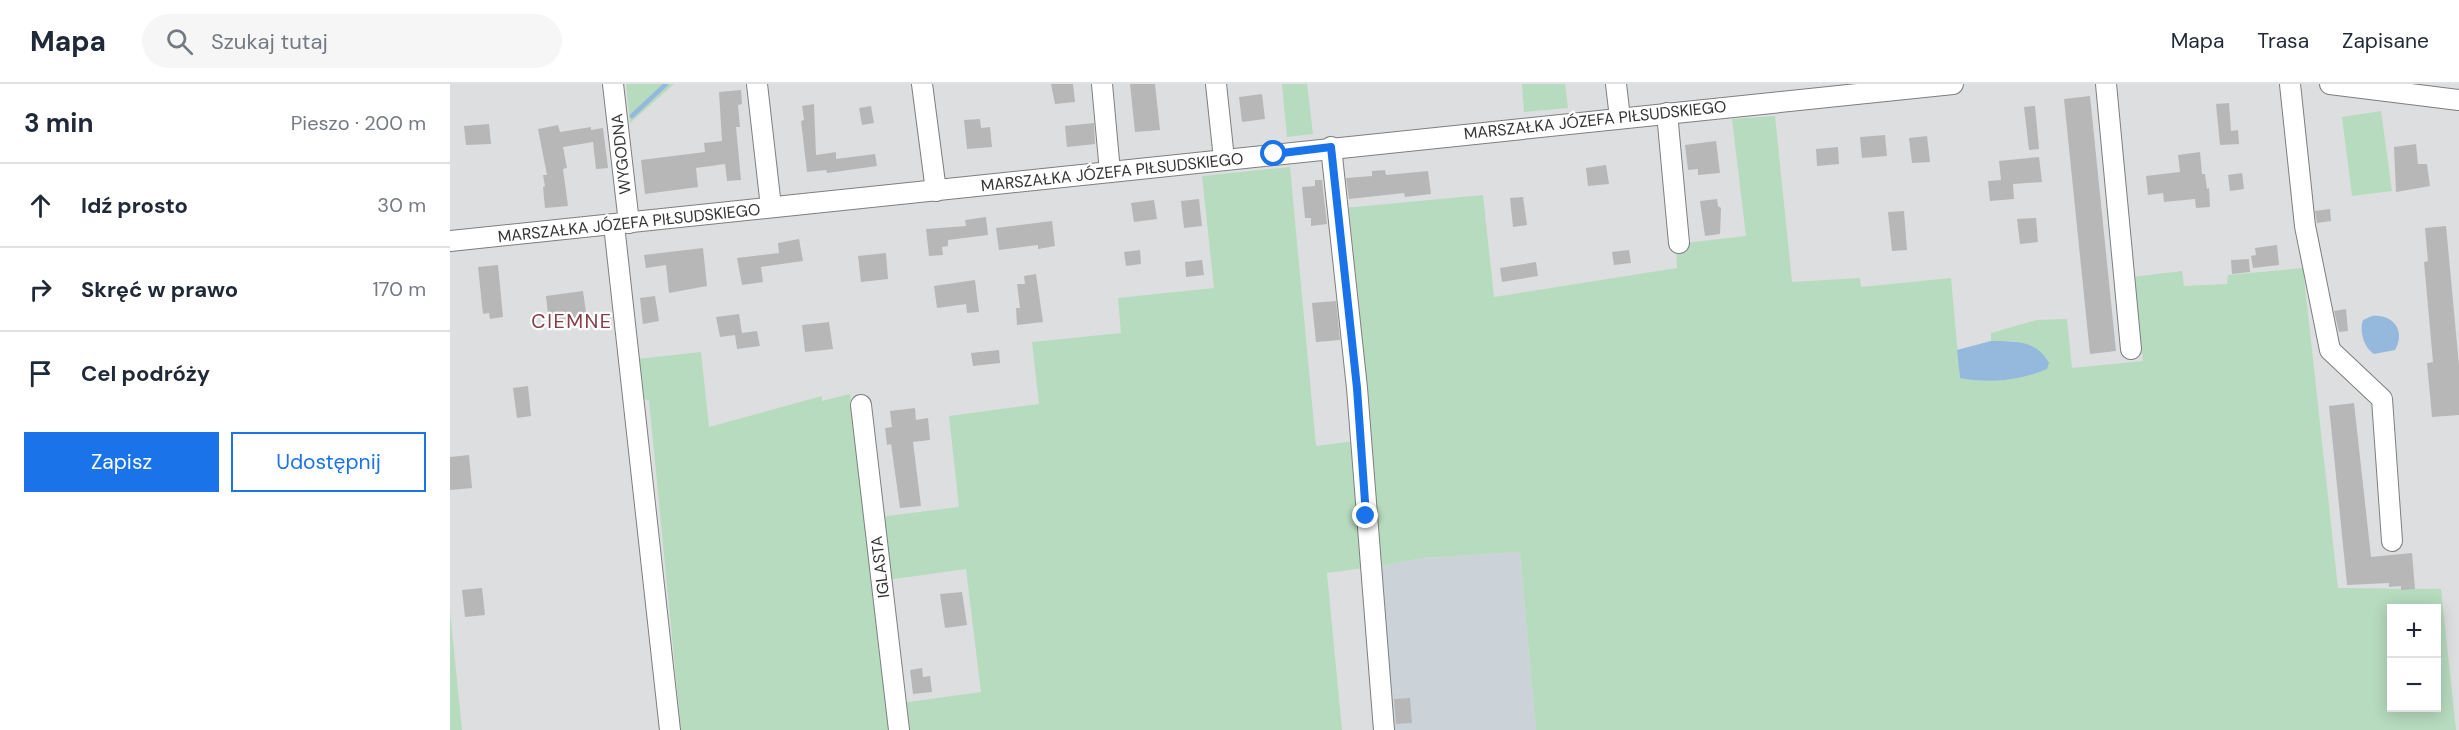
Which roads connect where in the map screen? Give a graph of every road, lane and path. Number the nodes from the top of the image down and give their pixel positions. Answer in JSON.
{"nodes":[{"id":1,"x":613,"y":84,"type":"edge"},
{"id":2,"x":757,"y":84,"type":"edge"},
{"id":3,"x":922,"y":84,"type":"edge"},
{"id":4,"x":1102,"y":84,"type":"edge"},
{"id":5,"x":1216,"y":84,"type":"edge"},
{"id":6,"x":1616,"y":84,"type":"edge"},
{"id":7,"x":1953,"y":84,"type":"edge"},
{"id":8,"x":2106,"y":84,"type":"edge"},
{"id":9,"x":2290,"y":84,"type":"edge"},
{"id":10,"x":2330,"y":84,"type":"edge"},
{"id":11,"x":1848,"y":89,"type":"edge"},
{"id":12,"x":2459,"y":99,"type":"edge"},
{"id":13,"x":1667,"y":113,"type":"junction"},
{"id":14,"x":1620,"y":118,"type":"junction"},
{"id":15,"x":1331,"y":147,"type":"junction"},
{"id":16,"x":1224,"y":159,"type":"junction"},
{"id":17,"x":1110,"y":172,"type":"junction"},
{"id":18,"x":936,"y":192,"type":"junction"},
{"id":19,"x":771,"y":207,"type":"junction"},
{"id":20,"x":621,"y":224,"type":"junction"},
{"id":21,"x":450,"y":241,"type":"edge"},
{"id":22,"x":1679,"y":243,"type":"dead end"},
{"id":23,"x":2131,"y":350,"type":"dead end"},
{"id":24,"x":861,"y":405,"type":"dead end"},
{"id":25,"x":2392,"y":541,"type":"dead end"},
{"id":26,"x":670,"y":730,"type":"edge"},
{"id":27,"x":899,"y":730,"type":"edge"},
{"id":28,"x":1384,"y":730,"type":"edge"}],
"edges":[{"from":1,"to":20,"type":"street","name":"WYGODNA"},
{"from":2,"to":19,"type":"street"},
{"from":3,"to":18,"type":"street"},
{"from":4,"to":17,"type":"street"},
{"from":5,"to":16,"type":"street"},
{"from":6,"to":14,"type":"street"},
{"from":7,"to":11,"type":"street","name":"MARSZAŁKA JÓZEFA PIŁSUDSKIEGO"},
{"from":8,"to":23,"type":"street"},
{"from":9,"to":25,"type":"street"},
{"from":10,"to":12,"type":"street"},
{"from":11,"to":13,"type":"street","name":"MARSZAŁKA JÓZEFA PIŁSUDSKIEGO"},
{"from":13,"to":14,"type":"street","name":"MARSZAŁKA JÓZEFA PIŁSUDSKIEGO"},
{"from":13,"to":22,"type":"street"},
{"from":14,"to":15,"type":"street","name":"MARSZAŁKA JÓZEFA PIŁSUDSKIEGO"},
{"from":15,"to":16,"type":"street","name":"MARSZAŁKA JÓZEFA PIŁSUDSKIEGO"},
{"from":15,"to":28,"type":"street"},
{"from":16,"to":17,"type":"street","name":"MARSZAŁKA JÓZEFA PIŁSUDSKIEGO"},
{"from":17,"to":18,"type":"street","name":"MARSZAŁKA JÓZEFA PIŁSUDSKIEGO"},
{"from":18,"to":19,"type":"street","name":"MARSZAŁKA JÓZEFA PIŁSUDSKIEGO"},
{"from":19,"to":20,"type":"street","name":"MARSZAŁKA JÓZEFA PIŁSUDSKIEGO"},
{"from":20,"to":21,"type":"street","name":"MARSZAŁKA JÓZEFA PIŁSUDSKIEGO"},
{"from":20,"to":26,"type":"street","name":"WYGODNA"},
{"from":24,"to":27,"type":"street","name":"IGLASTA"}]}
